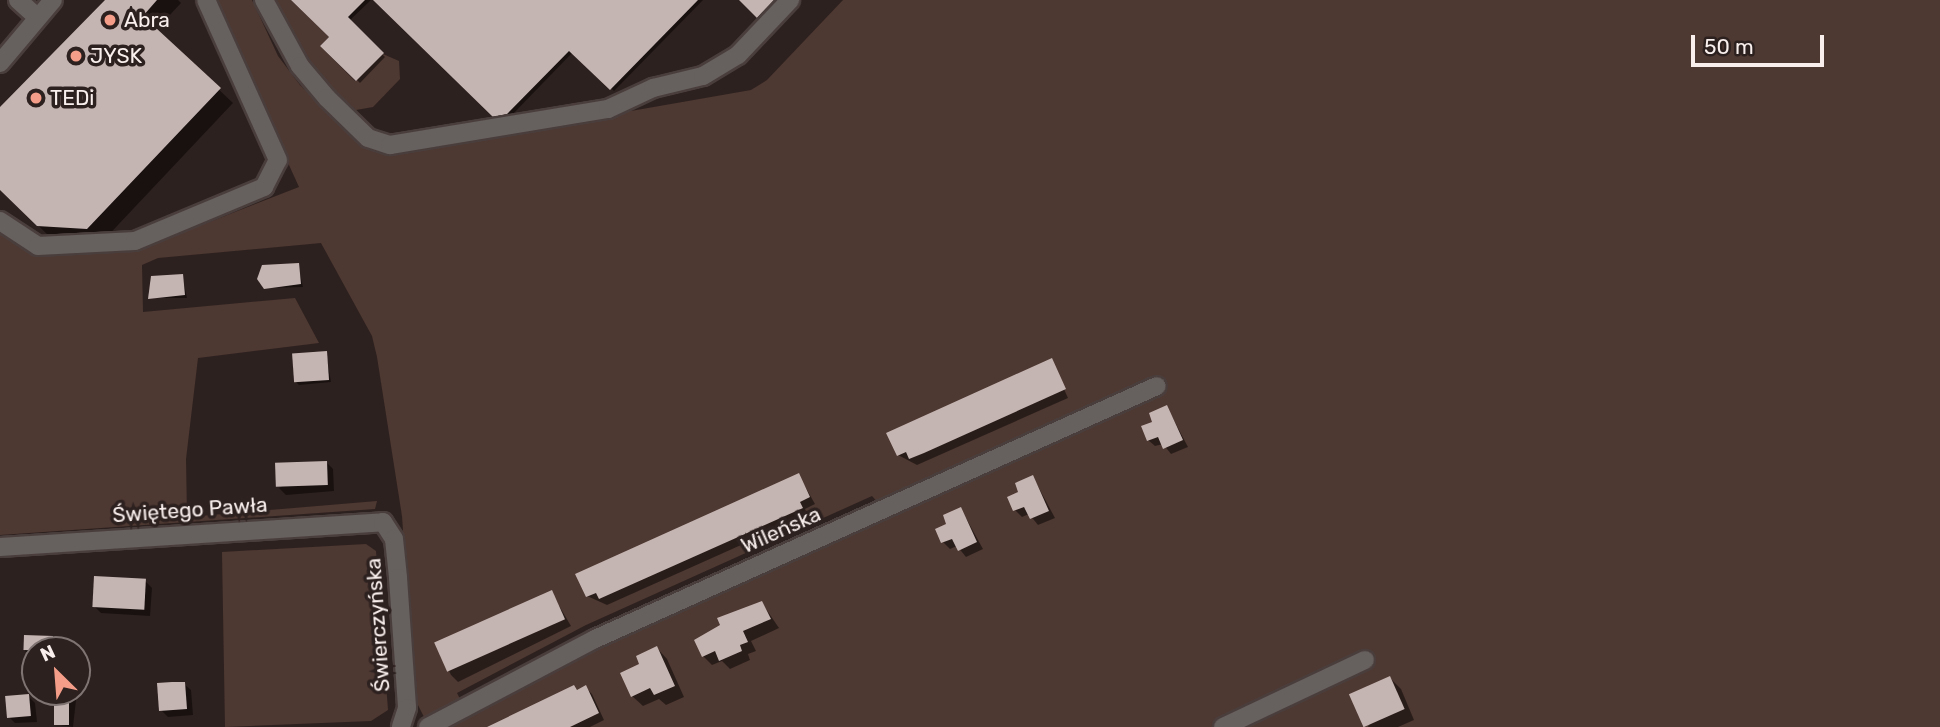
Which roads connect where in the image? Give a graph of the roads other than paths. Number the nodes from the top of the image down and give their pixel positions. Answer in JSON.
{"nodes":[{"id":1,"x":18,"y":0,"type":"edge"},
{"id":2,"x":53,"y":0,"type":"edge"},
{"id":3,"x":206,"y":0,"type":"edge"},
{"id":4,"x":264,"y":0,"type":"edge"},
{"id":5,"x":790,"y":0,"type":"edge"},
{"id":6,"x":37,"y":17,"type":"junction"},
{"id":7,"x":0,"y":63,"type":"edge"},
{"id":8,"x":0,"y":221,"type":"edge"},
{"id":9,"x":1157,"y":386,"type":"dead end"},
{"id":10,"x":383,"y":522,"type":"joint"},
{"id":11,"x":0,"y":547,"type":"edge"},
{"id":12,"x":1365,"y":660,"type":"dead end"},
{"id":13,"x":401,"y":727,"type":"edge"},
{"id":14,"x":428,"y":727,"type":"edge"},
{"id":15,"x":1223,"y":727,"type":"edge"}],
"edges":[{"from":1,"to":6,"type":"street"},
{"from":2,"to":6,"type":"street"},
{"from":3,"to":8,"type":"street"},
{"from":4,"to":5,"type":"street"},
{"from":6,"to":7,"type":"street"},
{"from":9,"to":14,"type":"street","name":"Wileńska"},
{"from":10,"to":11,"type":"street","name":"Świętego Pawła"},
{"from":10,"to":13,"type":"street","name":"Świerczyńska"},
{"from":12,"to":15,"type":"street"}]}
